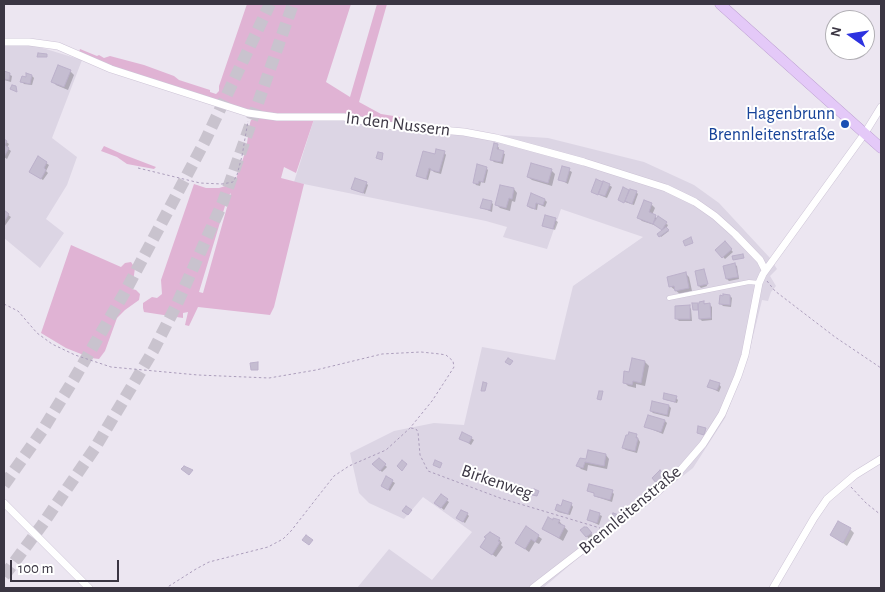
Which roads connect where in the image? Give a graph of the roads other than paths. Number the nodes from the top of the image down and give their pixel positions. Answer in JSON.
{"nodes":[{"id":1,"x":720,"y":4,"type":"edge"},
{"id":2,"x":4,"y":42,"type":"edge"},
{"id":3,"x":881,"y":107,"type":"edge"},
{"id":4,"x":865,"y":133,"type":"junction"},
{"id":5,"x":881,"y":148,"type":"edge"},
{"id":6,"x":765,"y":270,"type":"junction"},
{"id":7,"x":759,"y":283,"type":"junction"},
{"id":8,"x":669,"y":298,"type":"dead end"},
{"id":9,"x":881,"y":459,"type":"edge"},
{"id":10,"x":4,"y":503,"type":"edge"},
{"id":11,"x":89,"y":588,"type":"edge"},
{"id":12,"x":532,"y":588,"type":"edge"},
{"id":13,"x":773,"y":588,"type":"edge"}],
"edges":[{"from":1,"to":4,"type":"street"},
{"from":2,"to":6,"type":"street","name":"In den Nussern"},
{"from":3,"to":4,"type":"street","name":"Brennleitenstraße"},
{"from":4,"to":5,"type":"street"},
{"from":4,"to":6,"type":"street","name":"Brennleitenstraße"},
{"from":6,"to":7,"type":"street","name":"Brennleitenstraße"},
{"from":7,"to":8,"type":"lane"},
{"from":7,"to":12,"type":"street","name":"Brennleitenstraße"},
{"from":9,"to":13,"type":"street"},
{"from":10,"to":11,"type":"street"}]}
